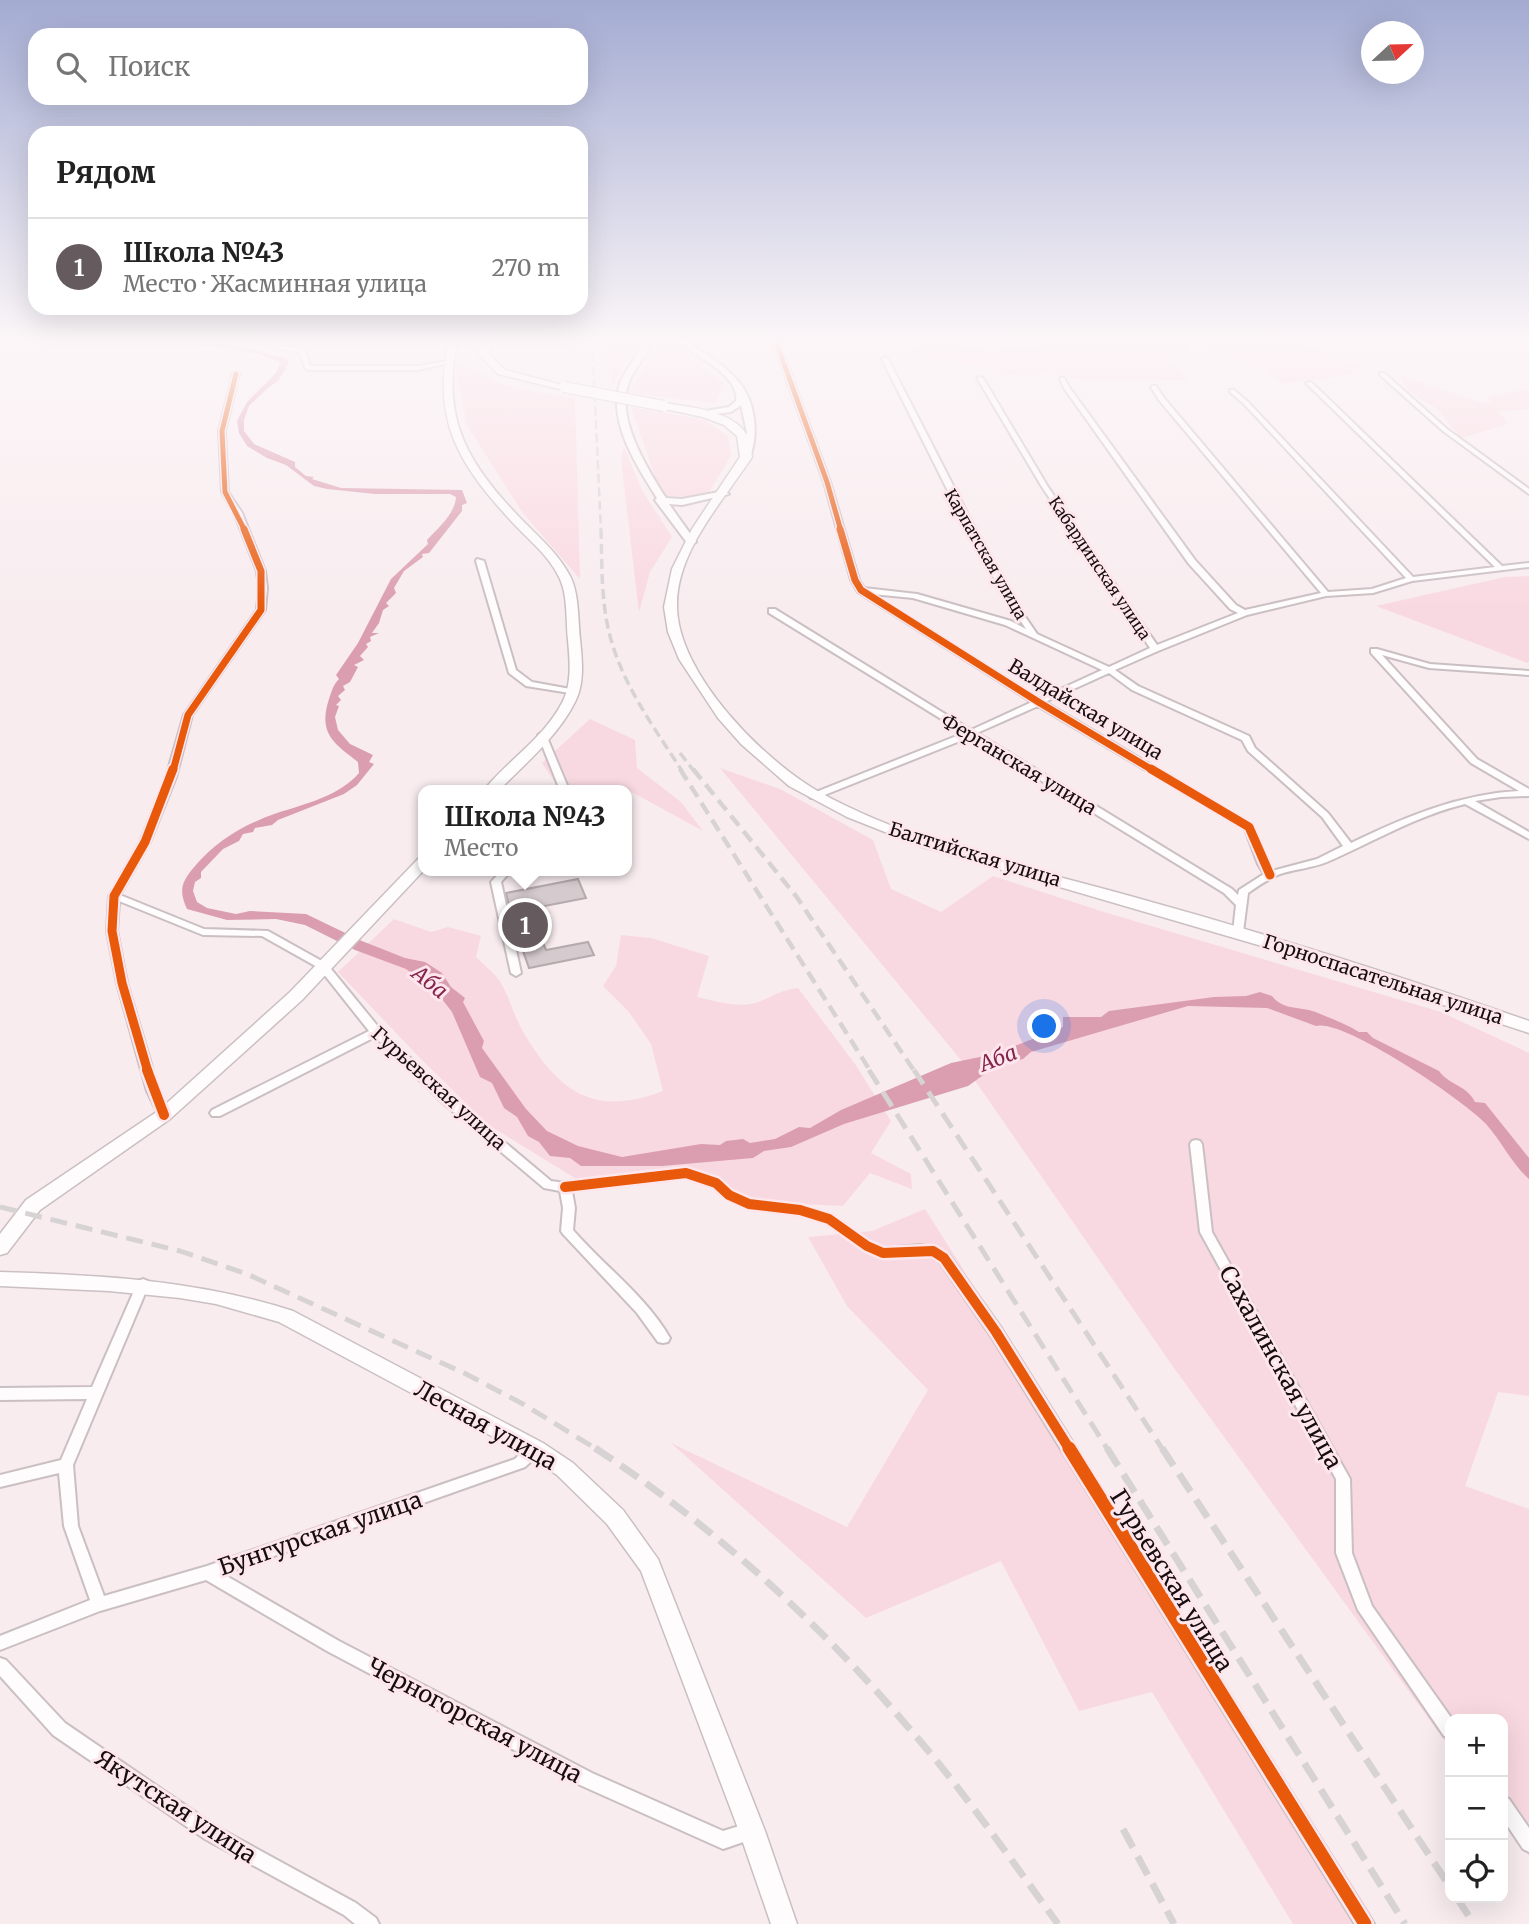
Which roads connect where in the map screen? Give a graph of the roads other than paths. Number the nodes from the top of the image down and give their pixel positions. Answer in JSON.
{"nodes":[{"id":1,"x":223,"y":429,"type":"edge"},
{"id":2,"x":454,"y":429,"type":"edge"},
{"id":3,"x":629,"y":429,"type":"edge"},
{"id":4,"x":736,"y":429,"type":"edge"},
{"id":5,"x":751,"y":429,"type":"edge"},
{"id":6,"x":808,"y":429,"type":"edge"},
{"id":7,"x":922,"y":429,"type":"edge"},
{"id":8,"x":1010,"y":429,"type":"edge"},
{"id":9,"x":1096,"y":429,"type":"edge"},
{"id":10,"x":1185,"y":429,"type":"edge"},
{"id":11,"x":1270,"y":429,"type":"edge"},
{"id":12,"x":1357,"y":429,"type":"edge"},
{"id":13,"x":1444,"y":429,"type":"edge"},
{"id":14,"x":746,"y":457,"type":"junction"},
{"id":15,"x":1529,"y":492,"type":"edge"},
{"id":16,"x":724,"y":494,"type":"junction"},
{"id":17,"x":660,"y":500,"type":"junction"},
{"id":18,"x":691,"y":542,"type":"junction"},
{"id":19,"x":480,"y":561,"type":"dead end"},
{"id":20,"x":1529,"y":565,"type":"edge"},
{"id":21,"x":1499,"y":567,"type":"junction"},
{"id":22,"x":1411,"y":579,"type":"junction"},
{"id":23,"x":862,"y":590,"type":"junction"},
{"id":24,"x":1326,"y":594,"type":"junction"},
{"id":25,"x":772,"y":611,"type":"dead end"},
{"id":26,"x":1244,"y":613,"type":"junction"},
{"id":27,"x":1034,"y":634,"type":"junction"},
{"id":28,"x":1155,"y":649,"type":"junction"},
{"id":29,"x":1111,"y":671,"type":"junction"},
{"id":30,"x":1529,"y":673,"type":"edge"},
{"id":31,"x":573,"y":692,"type":"junction"},
{"id":32,"x":1040,"y":703,"type":"junction"},
{"id":33,"x":969,"y":734,"type":"junction"},
{"id":34,"x":542,"y":736,"type":"junction"},
{"id":35,"x":496,"y":785,"type":"edge"},
{"id":36,"x":563,"y":785,"type":"edge"},
{"id":37,"x":1529,"y":793,"type":"edge"},
{"id":38,"x":814,"y":796,"type":"junction"},
{"id":39,"x":1467,"y":801,"type":"junction"},
{"id":40,"x":1529,"y":836,"type":"edge"},
{"id":41,"x":1348,"y":846,"type":"junction"},
{"id":42,"x":418,"y":867,"type":"edge"},
{"id":43,"x":1270,"y":875,"type":"junction"},
{"id":44,"x":501,"y":876,"type":"edge"},
{"id":45,"x":114,"y":896,"type":"junction"},
{"id":46,"x":1242,"y":905,"type":"junction"},
{"id":47,"x":1238,"y":932,"type":"junction"},
{"id":48,"x":326,"y":963,"type":"junction"},
{"id":49,"x":516,"y":973,"type":"dead end"},
{"id":50,"x":1529,"y":1027,"type":"edge"},
{"id":51,"x":376,"y":1032,"type":"junction"},
{"id":52,"x":216,"y":1113,"type":"dead end"},
{"id":53,"x":164,"y":1115,"type":"junction"},
{"id":54,"x":1196,"y":1144,"type":"dead end"},
{"id":55,"x":565,"y":1187,"type":"junction"},
{"id":56,"x":0,"y":1248,"type":"edge"},
{"id":57,"x":0,"y":1279,"type":"edge"},
{"id":58,"x":143,"y":1284,"type":"junction"},
{"id":59,"x":663,"y":1338,"type":"dead end"},
{"id":60,"x":95,"y":1393,"type":"junction"},
{"id":61,"x":0,"y":1394,"type":"edge"},
{"id":62,"x":535,"y":1449,"type":"junction"},
{"id":63,"x":66,"y":1465,"type":"junction"},
{"id":64,"x":0,"y":1481,"type":"edge"},
{"id":65,"x":207,"y":1573,"type":"junction"},
{"id":66,"x":99,"y":1604,"type":"junction"},
{"id":67,"x":0,"y":1643,"type":"edge"},
{"id":68,"x":0,"y":1665,"type":"edge"},
{"id":69,"x":1445,"y":1723,"type":"edge"},
{"id":70,"x":1508,"y":1812,"type":"edge"},
{"id":71,"x":752,"y":1831,"type":"junction"},
{"id":72,"x":1529,"y":1843,"type":"edge"},
{"id":73,"x":370,"y":1924,"type":"edge"},
{"id":74,"x":783,"y":1924,"type":"edge"},
{"id":75,"x":1365,"y":1924,"type":"edge"}],
"edges":[{"from":1,"to":45,"type":"street"},
{"from":2,"to":31,"type":"main road"},
{"from":3,"to":17,"type":"street"},
{"from":4,"to":14,"type":"main road"},
{"from":5,"to":14,"type":"street"},
{"from":6,"to":23,"type":"street"},
{"from":7,"to":27,"type":"street","name":"Карпатская улица"},
{"from":8,"to":28,"type":"street","name":"Кабардинская улица"},
{"from":9,"to":26,"type":"street"},
{"from":10,"to":24,"type":"street"},
{"from":11,"to":22,"type":"street"},
{"from":12,"to":21,"type":"street"},
{"from":13,"to":15,"type":"street"},
{"from":14,"to":16,"type":"main road","name":"Балтийская улица"},
{"from":16,"to":17,"type":"street"},
{"from":16,"to":18,"type":"main road","name":"Балтийская улица"},
{"from":17,"to":18,"type":"street"},
{"from":18,"to":38,"type":"main road","name":"Балтийская улица"},
{"from":19,"to":31,"type":"street"},
{"from":20,"to":21,"type":"street"},
{"from":21,"to":22,"type":"street"},
{"from":22,"to":24,"type":"street"},
{"from":23,"to":27,"type":"street","name":"Карпатская улица"},
{"from":23,"to":32,"type":"street","name":"Валдайская улица"},
{"from":24,"to":26,"type":"street"},
{"from":25,"to":33,"type":"street","name":"Ферганская улица"},
{"from":26,"to":28,"type":"street"},
{"from":27,"to":29,"type":"street","name":"Карпатская улица"},
{"from":28,"to":29,"type":"street"},
{"from":29,"to":32,"type":"street"},
{"from":29,"to":41,"type":"street","name":"Карпатская улица"},
{"from":30,"to":37,"type":"street"},
{"from":31,"to":34,"type":"main road"},
{"from":32,"to":33,"type":"street"},
{"from":32,"to":43,"type":"street","name":"Валдайская улица"},
{"from":33,"to":38,"type":"street"},
{"from":33,"to":46,"type":"street","name":"Ферганская улица"},
{"from":34,"to":35,"type":"main road"},
{"from":34,"to":36,"type":"street"},
{"from":37,"to":39,"type":"street"},
{"from":38,"to":47,"type":"main road","name":"Балтийская улица"},
{"from":39,"to":40,"type":"street"},
{"from":39,"to":41,"type":"street"},
{"from":41,"to":43,"type":"street"},
{"from":42,"to":48,"type":"main road"},
{"from":43,"to":46,"type":"street"},
{"from":44,"to":49,"type":"street"},
{"from":45,"to":48,"type":"street","name":"Гурьевская улица"},
{"from":45,"to":53,"type":"street"},
{"from":46,"to":47,"type":"street"},
{"from":47,"to":50,"type":"main road","name":"Горноспасательная улица"},
{"from":48,"to":51,"type":"street","name":"Гурьевская улица"},
{"from":48,"to":53,"type":"main road"},
{"from":51,"to":52,"type":"street"},
{"from":51,"to":55,"type":"street","name":"Гурьевская улица"},
{"from":53,"to":56,"type":"main road"},
{"from":54,"to":69,"type":"street","name":"Сахалинская улица"},
{"from":55,"to":59,"type":"street"},
{"from":55,"to":75,"type":"street","name":"Гурьевская улица"},
{"from":57,"to":58,"type":"main road","name":"Лесная улица"},
{"from":58,"to":60,"type":"street"},
{"from":58,"to":62,"type":"main road","name":"Лесная улица"},
{"from":60,"to":61,"type":"street"},
{"from":60,"to":63,"type":"street"},
{"from":62,"to":65,"type":"street","name":"Бунгурская улица"},
{"from":62,"to":71,"type":"main road","name":"Лесная улица"},
{"from":63,"to":64,"type":"street"},
{"from":63,"to":66,"type":"street"},
{"from":65,"to":66,"type":"street","name":"Бунгурская улица"},
{"from":65,"to":71,"type":"street","name":"Черногорская улица"},
{"from":66,"to":67,"type":"street","name":"Бунгурская улица"},
{"from":68,"to":73,"type":"street","name":"Якутская улица"},
{"from":70,"to":72,"type":"street"},
{"from":71,"to":74,"type":"main road","name":"Лесная улица"}]}
